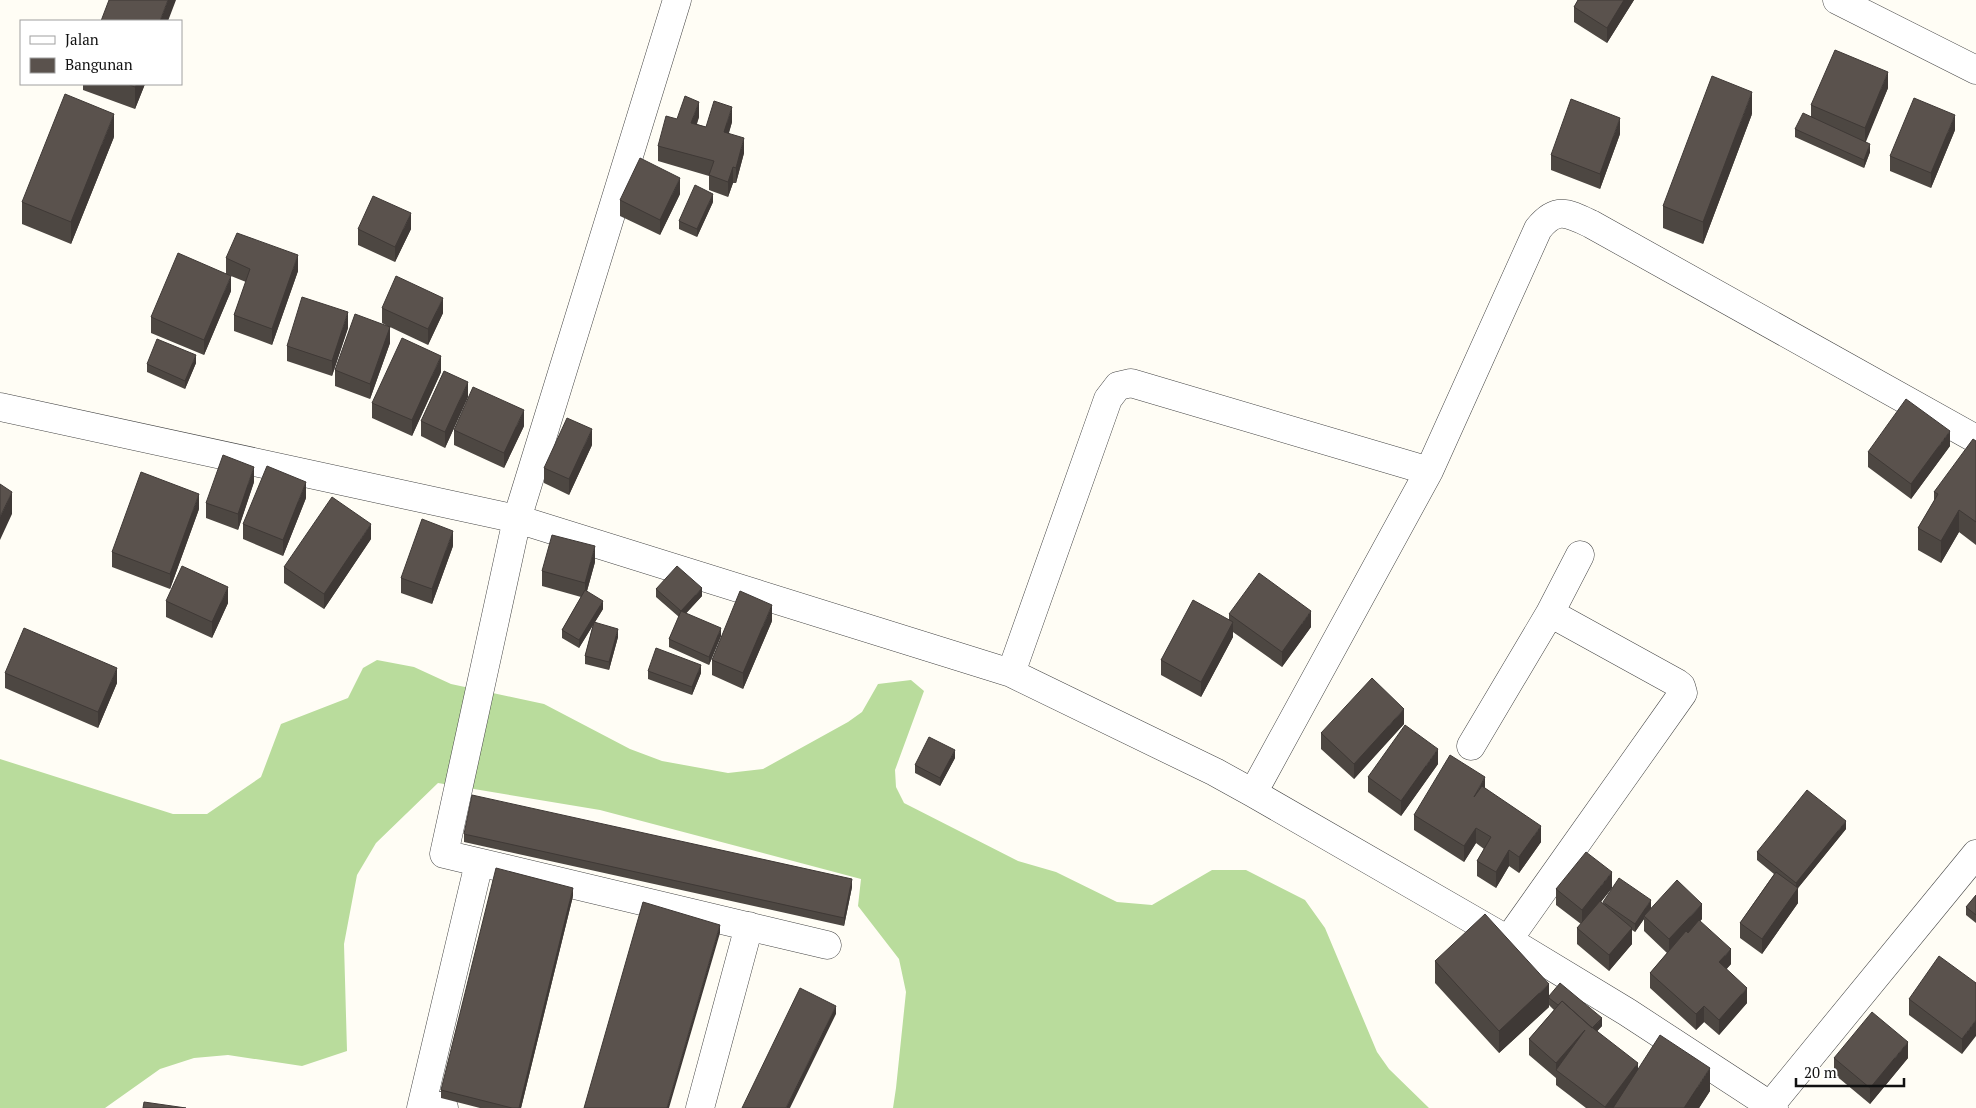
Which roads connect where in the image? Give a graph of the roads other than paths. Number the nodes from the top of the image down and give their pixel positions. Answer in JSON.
{"nodes":[{"id":1,"x":677,"y":0,"type":"edge"},
{"id":2,"x":1837,"y":0,"type":"edge"},
{"id":3,"x":1976,"y":70,"type":"edge"},
{"id":4,"x":0,"y":407,"type":"edge"},
{"id":5,"x":1976,"y":439,"type":"edge"},
{"id":6,"x":1429,"y":471,"type":"junction"},
{"id":7,"x":517,"y":519,"type":"junction"},
{"id":8,"x":1580,"y":555,"type":"dead end"},
{"id":9,"x":1550,"y":613,"type":"junction"},
{"id":10,"x":1012,"y":673,"type":"junction"},
{"id":11,"x":1471,"y":746,"type":"dead end"},
{"id":12,"x":1253,"y":792,"type":"junction"},
{"id":13,"x":1976,"y":854,"type":"edge"},
{"id":14,"x":479,"y":863,"type":"junction"},
{"id":15,"x":749,"y":926,"type":"junction"},
{"id":16,"x":1508,"y":940,"type":"junction"},
{"id":17,"x":827,"y":945,"type":"dead end"},
{"id":18,"x":429,"y":1105,"type":"edge"},
{"id":19,"x":1771,"y":1107,"type":"edge"},
{"id":20,"x":700,"y":1108,"type":"edge"}],
"edges":[{"from":1,"to":7,"type":"street"},
{"from":2,"to":3,"type":"street"},
{"from":4,"to":7,"type":"street"},
{"from":5,"to":6,"type":"street"},
{"from":6,"to":10,"type":"street"},
{"from":6,"to":12,"type":"street"},
{"from":7,"to":10,"type":"street"},
{"from":7,"to":14,"type":"street"},
{"from":8,"to":9,"type":"street"},
{"from":9,"to":11,"type":"street"},
{"from":9,"to":16,"type":"street"},
{"from":10,"to":12,"type":"street"},
{"from":12,"to":16,"type":"street"},
{"from":13,"to":19,"type":"street"},
{"from":14,"to":15,"type":"street"},
{"from":14,"to":18,"type":"street"},
{"from":15,"to":17,"type":"street"},
{"from":15,"to":20,"type":"street"},
{"from":16,"to":19,"type":"street"}]}
